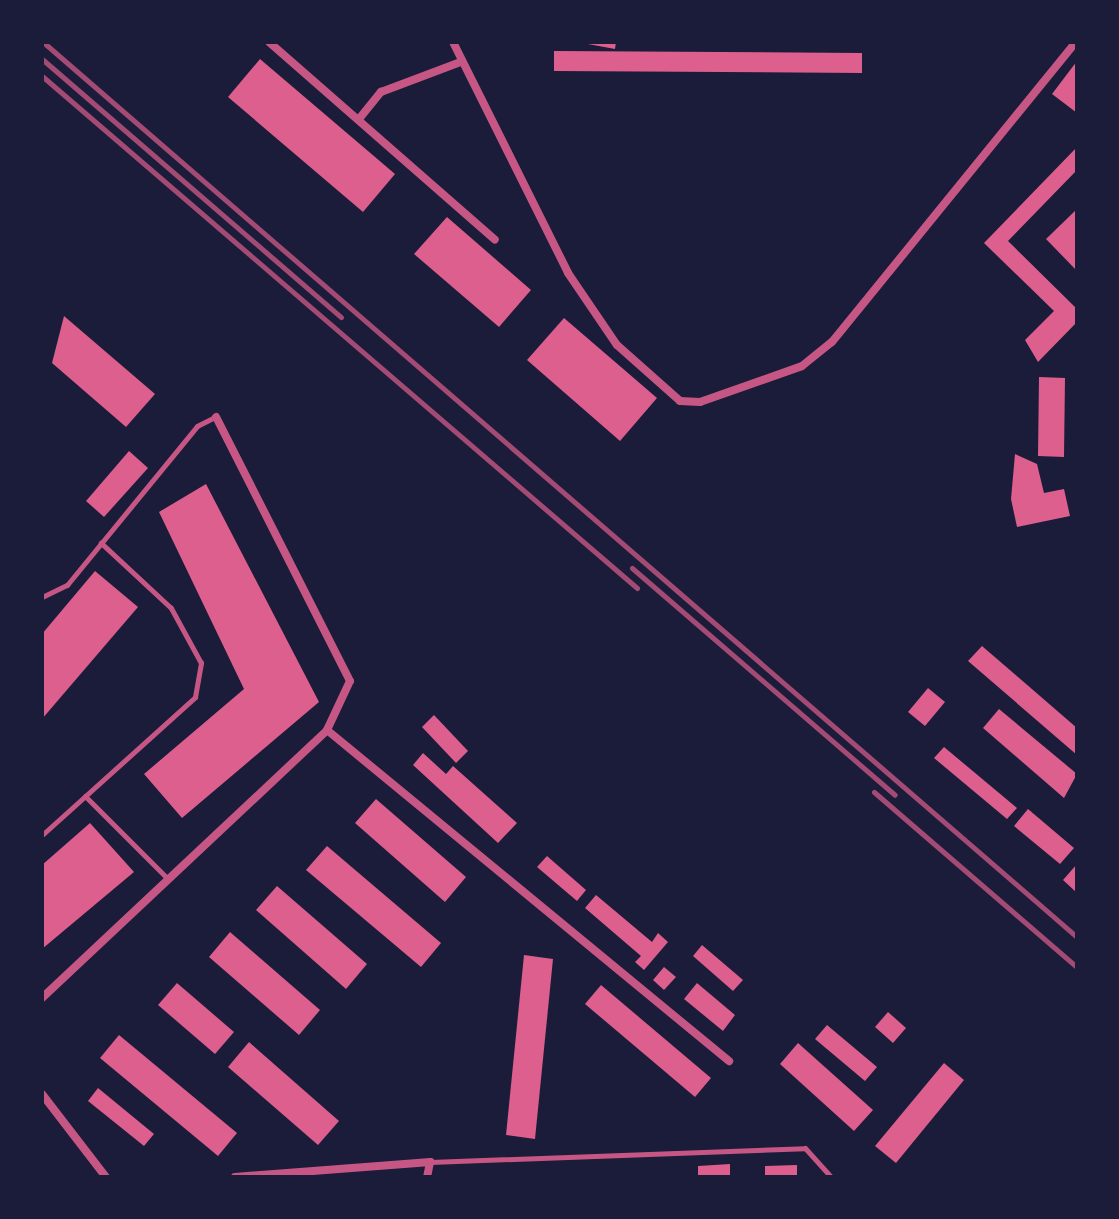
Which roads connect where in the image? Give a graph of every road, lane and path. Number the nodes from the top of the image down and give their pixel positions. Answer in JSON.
{"nodes":[{"id":1,"x":269,"y":42,"type":"edge"},
{"id":2,"x":453,"y":42,"type":"edge"},
{"id":3,"x":1076,"y":42,"type":"edge"},
{"id":4,"x":461,"y":62,"type":"junction"},
{"id":5,"x":359,"y":119,"type":"junction"},
{"id":6,"x":495,"y":240,"type":"dead end"},
{"id":7,"x":216,"y":417,"type":"joint"},
{"id":8,"x":101,"y":543,"type":"junction"},
{"id":9,"x":42,"y":597,"type":"edge"},
{"id":10,"x":327,"y":730,"type":"junction"},
{"id":11,"x":85,"y":796,"type":"junction"},
{"id":12,"x":42,"y":835,"type":"edge"},
{"id":13,"x":167,"y":878,"type":"junction"},
{"id":14,"x":42,"y":998,"type":"edge"},
{"id":15,"x":729,"y":1061,"type":"dead end"},
{"id":16,"x":42,"y":1094,"type":"edge"},
{"id":17,"x":430,"y":1162,"type":"junction"},
{"id":18,"x":106,"y":1177,"type":"edge"},
{"id":19,"x":235,"y":1177,"type":"edge"},
{"id":20,"x":427,"y":1177,"type":"edge"},
{"id":21,"x":831,"y":1177,"type":"edge"}],
"edges":[{"from":1,"to":5,"type":"street"},
{"from":2,"to":4,"type":"street"},
{"from":3,"to":4,"type":"street"},
{"from":4,"to":5,"type":"street"},
{"from":5,"to":6,"type":"street"},
{"from":7,"to":8,"type":"lane"},
{"from":7,"to":10,"type":"street"},
{"from":8,"to":9,"type":"lane"},
{"from":8,"to":11,"type":"lane"},
{"from":10,"to":13,"type":"street"},
{"from":10,"to":15,"type":"street"},
{"from":11,"to":12,"type":"lane"},
{"from":11,"to":13,"type":"lane"},
{"from":13,"to":14,"type":"street"},
{"from":16,"to":18,"type":"street"},
{"from":17,"to":19,"type":"street"},
{"from":17,"to":20,"type":"street"},
{"from":17,"to":21,"type":"lane"}]}
